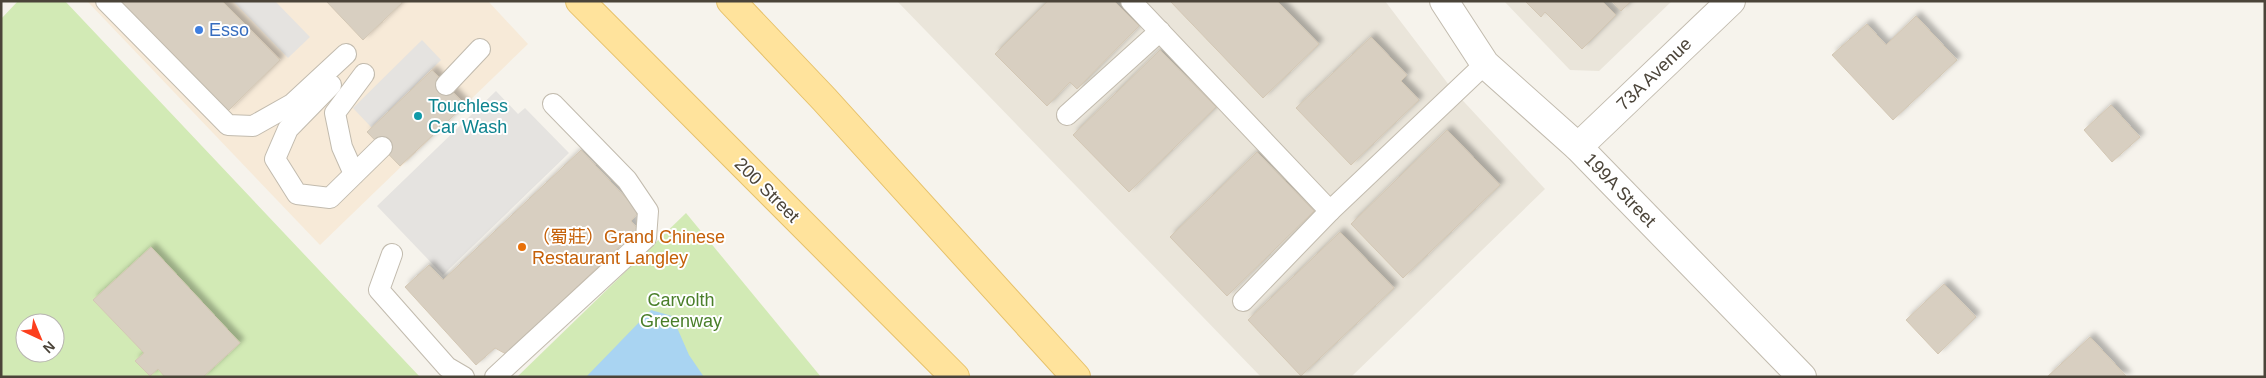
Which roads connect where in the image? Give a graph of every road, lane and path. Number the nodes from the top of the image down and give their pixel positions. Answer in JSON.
{"nodes":[{"id":1,"x":106,"y":1,"type":"edge"},
{"id":2,"x":580,"y":1,"type":"edge"},
{"id":3,"x":731,"y":1,"type":"edge"},
{"id":4,"x":1132,"y":1,"type":"edge"},
{"id":5,"x":1444,"y":1,"type":"edge"},
{"id":6,"x":1731,"y":1,"type":"edge"},
{"id":7,"x":1160,"y":31,"type":"junction"},
{"id":8,"x":480,"y":49,"type":"dead end"},
{"id":9,"x":354,"y":64,"type":"junction"},
{"id":10,"x":1485,"y":64,"type":"junction"},
{"id":11,"x":446,"y":85,"type":"dead end"},
{"id":12,"x":553,"y":104,"type":"dead end"},
{"id":13,"x":1067,"y":115,"type":"dead end"},
{"id":14,"x":382,"y":147,"type":"dead end"},
{"id":15,"x":1578,"y":147,"type":"junction"},
{"id":16,"x":354,"y":174,"type":"junction"},
{"id":17,"x":1330,"y":211,"type":"junction"},
{"id":18,"x":392,"y":254,"type":"dead end"},
{"id":19,"x":1243,"y":301,"type":"dead end"},
{"id":20,"x":464,"y":377,"type":"edge"},
{"id":21,"x":495,"y":377,"type":"edge"},
{"id":22,"x":955,"y":377,"type":"edge"},
{"id":23,"x":1076,"y":377,"type":"edge"},
{"id":24,"x":1802,"y":377,"type":"edge"}],
"edges":[{"from":1,"to":9,"type":"lane"},
{"from":2,"to":22,"type":"main road","name":"200 Street"},
{"from":3,"to":23,"type":"main road"},
{"from":4,"to":7,"type":"lane"},
{"from":5,"to":10,"type":"street","name":"199A Street"},
{"from":6,"to":15,"type":"street","name":"73A Avenue"},
{"from":7,"to":13,"type":"lane"},
{"from":7,"to":17,"type":"lane"},
{"from":8,"to":11,"type":"lane"},
{"from":9,"to":16,"type":"lane"},
{"from":9,"to":16,"type":"lane"},
{"from":10,"to":15,"type":"street","name":"199A Street"},
{"from":10,"to":17,"type":"lane"},
{"from":12,"to":21,"type":"lane"},
{"from":14,"to":16,"type":"lane"},
{"from":15,"to":24,"type":"street","name":"199A Street"},
{"from":17,"to":19,"type":"lane"},
{"from":18,"to":20,"type":"lane"}]}
